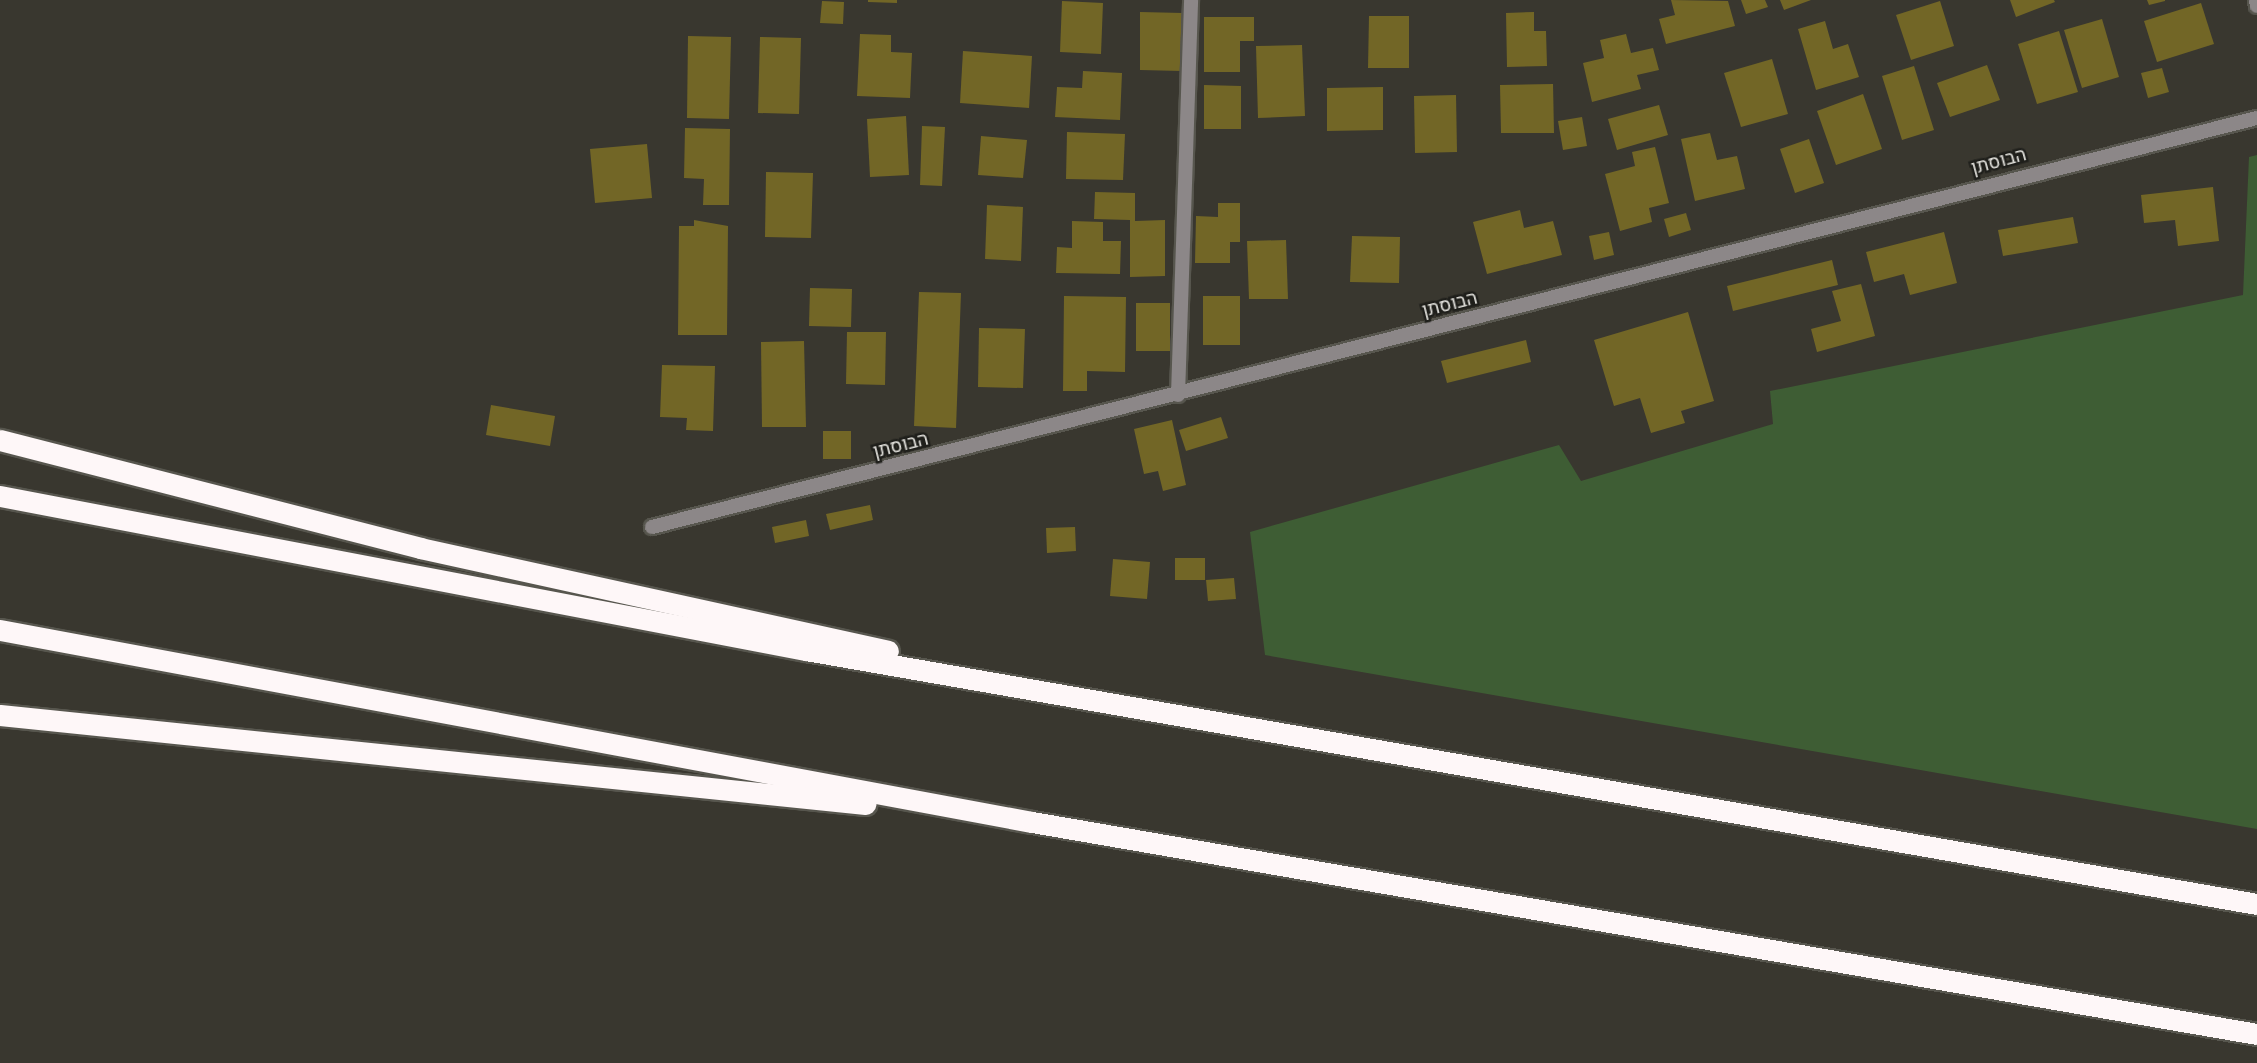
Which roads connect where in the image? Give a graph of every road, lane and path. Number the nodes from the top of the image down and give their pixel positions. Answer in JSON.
{"nodes":[{"id":1,"x":1191,"y":0,"type":"edge"},
{"id":2,"x":2256,"y":0,"type":"edge"},
{"id":3,"x":2257,"y":6,"type":"edge"},
{"id":4,"x":2257,"y":118,"type":"edge"},
{"id":5,"x":1178,"y":395,"type":"junction"},
{"id":6,"x":0,"y":440,"type":"edge"},
{"id":7,"x":0,"y":496,"type":"edge"},
{"id":8,"x":652,"y":527,"type":"dead end"},
{"id":9,"x":0,"y":631,"type":"edge"},
{"id":10,"x":0,"y":715,"type":"edge"},
{"id":11,"x":1188,"y":716,"type":"junction"},
{"id":12,"x":1032,"y":822,"type":"junction"},
{"id":13,"x":2257,"y":904,"type":"edge"},
{"id":14,"x":2257,"y":1034,"type":"edge"}],
"edges":[{"from":1,"to":5,"type":"street"},
{"from":2,"to":3,"type":"street"},
{"from":4,"to":5,"type":"street","name":"הבוסתן"},
{"from":5,"to":8,"type":"street","name":"הבוסתן"},
{"from":6,"to":11,"type":"highway"},
{"from":7,"to":11,"type":"highway"},
{"from":9,"to":12,"type":"highway"},
{"from":10,"to":12,"type":"highway"},
{"from":11,"to":13,"type":"highway"},
{"from":12,"to":14,"type":"highway"}]}
